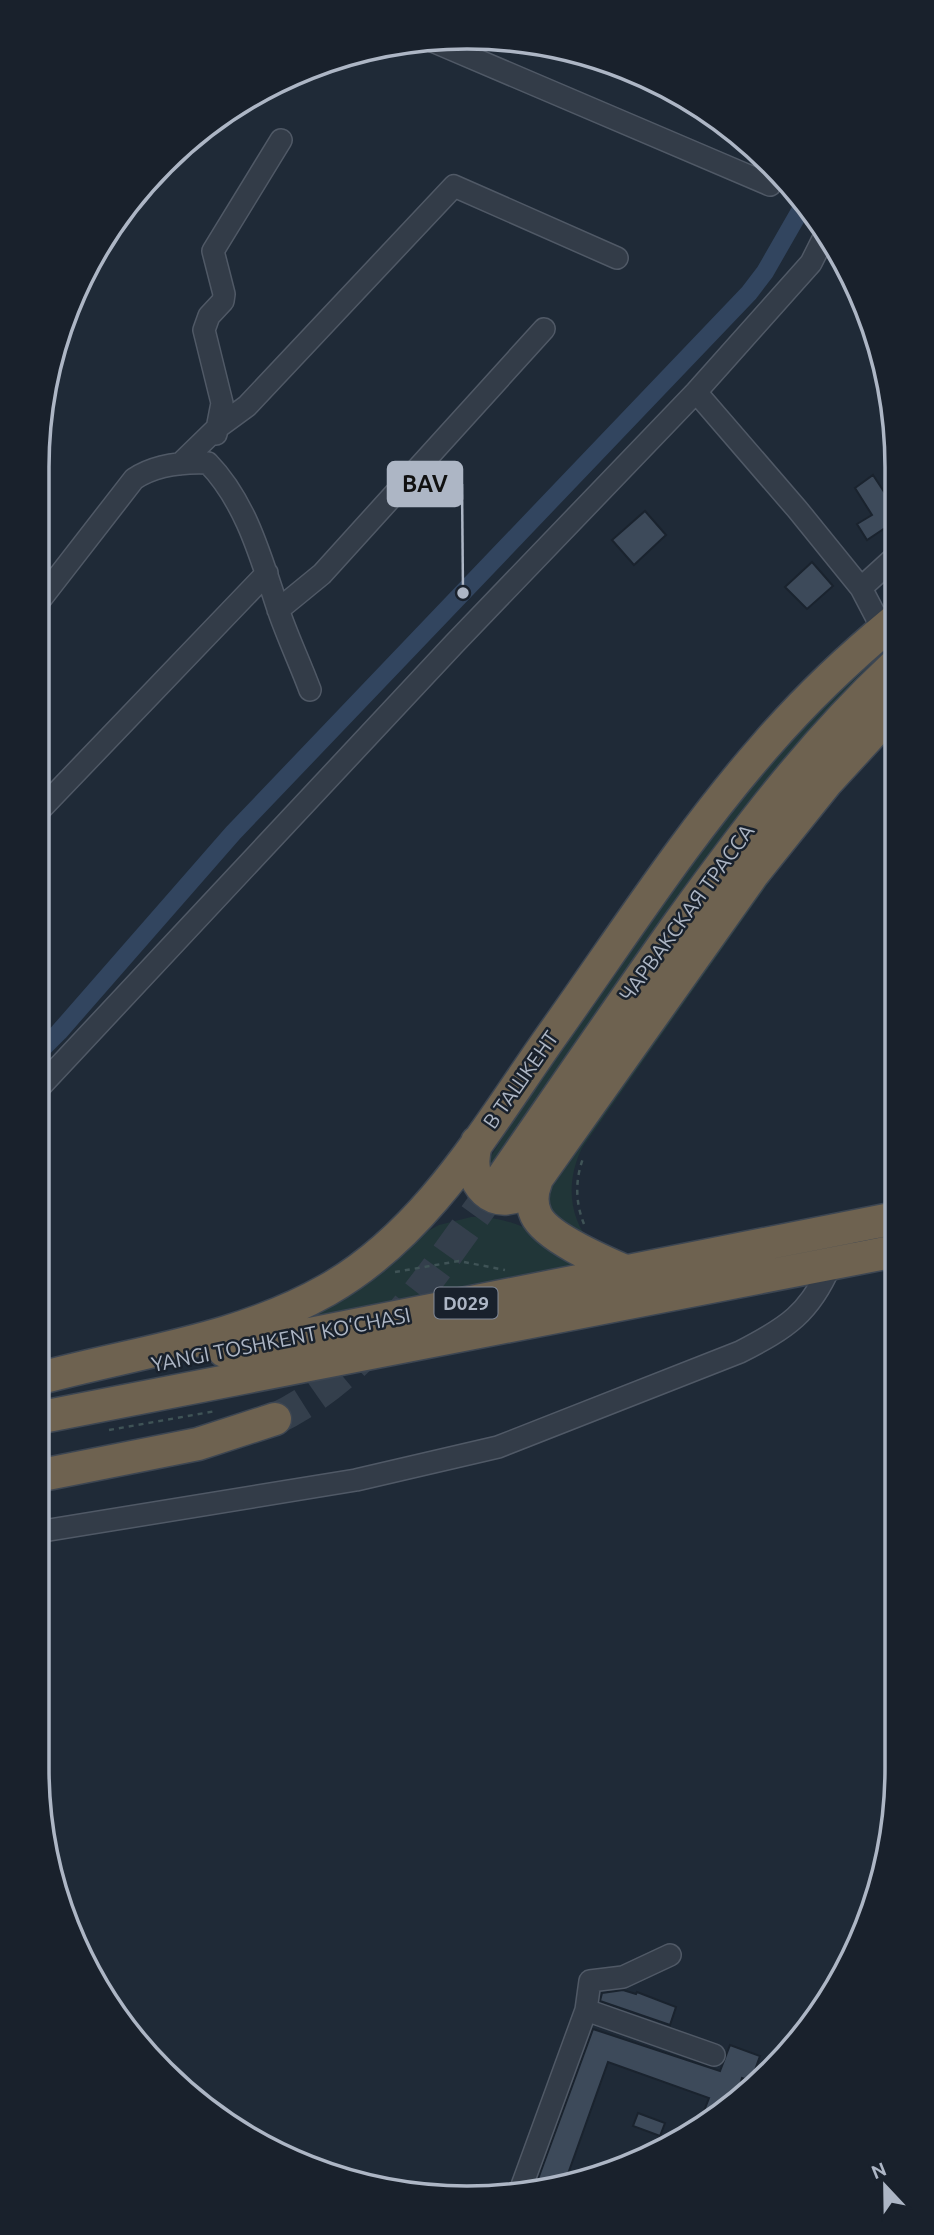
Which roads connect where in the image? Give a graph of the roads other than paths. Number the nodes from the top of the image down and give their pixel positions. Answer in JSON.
{"nodes":[{"id":1,"x":458,"y":49,"type":"edge"},
{"id":2,"x":281,"y":140,"type":"dead end"},
{"id":3,"x":772,"y":181,"type":"edge"},
{"id":4,"x":820,"y":244,"type":"edge"},
{"id":5,"x":824,"y":250,"type":"edge"},
{"id":6,"x":617,"y":258,"type":"dead end"},
{"id":7,"x":811,"y":262,"type":"junction"},
{"id":8,"x":544,"y":329,"type":"dead end"},
{"id":9,"x":696,"y":392,"type":"junction"},
{"id":10,"x":217,"y":428,"type":"junction"},
{"id":11,"x":208,"y":463,"type":"junction"},
{"id":12,"x":180,"y":464,"type":"junction"},
{"id":13,"x":885,"y":566,"type":"edge"},
{"id":14,"x":267,"y":573,"type":"junction"},
{"id":15,"x":861,"y":588,"type":"junction"},
{"id":16,"x":49,"y":589,"type":"edge"},
{"id":17,"x":278,"y":610,"type":"junction"},
{"id":18,"x":885,"y":620,"type":"edge"},
{"id":19,"x":885,"y":629,"type":"edge"},
{"id":20,"x":885,"y":675,"type":"edge"},
{"id":21,"x":310,"y":690,"type":"dead end"},
{"id":22,"x":885,"y":719,"type":"edge"},
{"id":23,"x":49,"y":800,"type":"edge"},
{"id":24,"x":49,"y":1077,"type":"edge"},
{"id":25,"x":477,"y":1142,"type":"junction"},
{"id":26,"x":502,"y":1178,"type":"tunnel mouth"},
{"id":27,"x":536,"y":1182,"type":"junction"},
{"id":28,"x":885,"y":1220,"type":"edge"},
{"id":29,"x":885,"y":1253,"type":"edge"},
{"id":30,"x":831,"y":1264,"type":"junction"},
{"id":31,"x":625,"y":1271,"type":"junction"},
{"id":32,"x":49,"y":1376,"type":"edge"},
{"id":33,"x":49,"y":1386,"type":"edge"},
{"id":34,"x":49,"y":1416,"type":"edge"},
{"id":35,"x":275,"y":1419,"type":"tunnel mouth"},
{"id":36,"x":49,"y":1474,"type":"edge"},
{"id":37,"x":49,"y":1530,"type":"edge"},
{"id":38,"x":670,"y":1955,"type":"dead end"},
{"id":39,"x":586,"y":2010,"type":"junction"},
{"id":40,"x":713,"y":2055,"type":"dead end"},
{"id":41,"x":523,"y":2182,"type":"edge"}],
"edges":[{"from":1,"to":3,"type":"street"},
{"from":2,"to":10,"type":"street"},
{"from":4,"to":7,"type":"street"},
{"from":5,"to":7,"type":"street"},
{"from":6,"to":10,"type":"street"},
{"from":7,"to":9,"type":"street"},
{"from":8,"to":17,"type":"street"},
{"from":9,"to":15,"type":"street"},
{"from":9,"to":24,"type":"street"},
{"from":10,"to":11,"type":"street"},
{"from":10,"to":12,"type":"street"},
{"from":11,"to":12,"type":"street"},
{"from":11,"to":14,"type":"street"},
{"from":12,"to":16,"type":"street"},
{"from":13,"to":15,"type":"street"},
{"from":14,"to":17,"type":"street"},
{"from":14,"to":23,"type":"street"},
{"from":15,"to":18,"type":"street"},
{"from":17,"to":21,"type":"street"},
{"from":19,"to":25,"type":"highway","name":"В ТАШКЕНТ"},
{"from":20,"to":26,"type":"highway","name":"ЧАРВАКСКАЯ ТРАССА"},
{"from":22,"to":27,"type":"highway"},
{"from":25,"to":27,"type":"highway"},
{"from":25,"to":32,"type":"highway","name":"В ТАШКЕНТ"},
{"from":27,"to":31,"type":"highway"},
{"from":28,"to":31,"type":"highway","name":"YANGI TOSHKENT KO‘CHASI","number":"D029"},
{"from":29,"to":30,"type":"highway","name":"YANGI TOSHKENT KO‘CHASI","number":"D029"},
{"from":30,"to":34,"type":"highway","name":"YANGI TOSHKENT KO‘CHASI","number":"D029"},
{"from":30,"to":37,"type":"street"},
{"from":31,"to":33,"type":"highway","name":"YANGI TOSHKENT KO‘CHASI","number":"D029"},
{"from":35,"to":36,"type":"highway"},
{"from":38,"to":39,"type":"street"},
{"from":39,"to":40,"type":"street"},
{"from":39,"to":41,"type":"street"}]}
